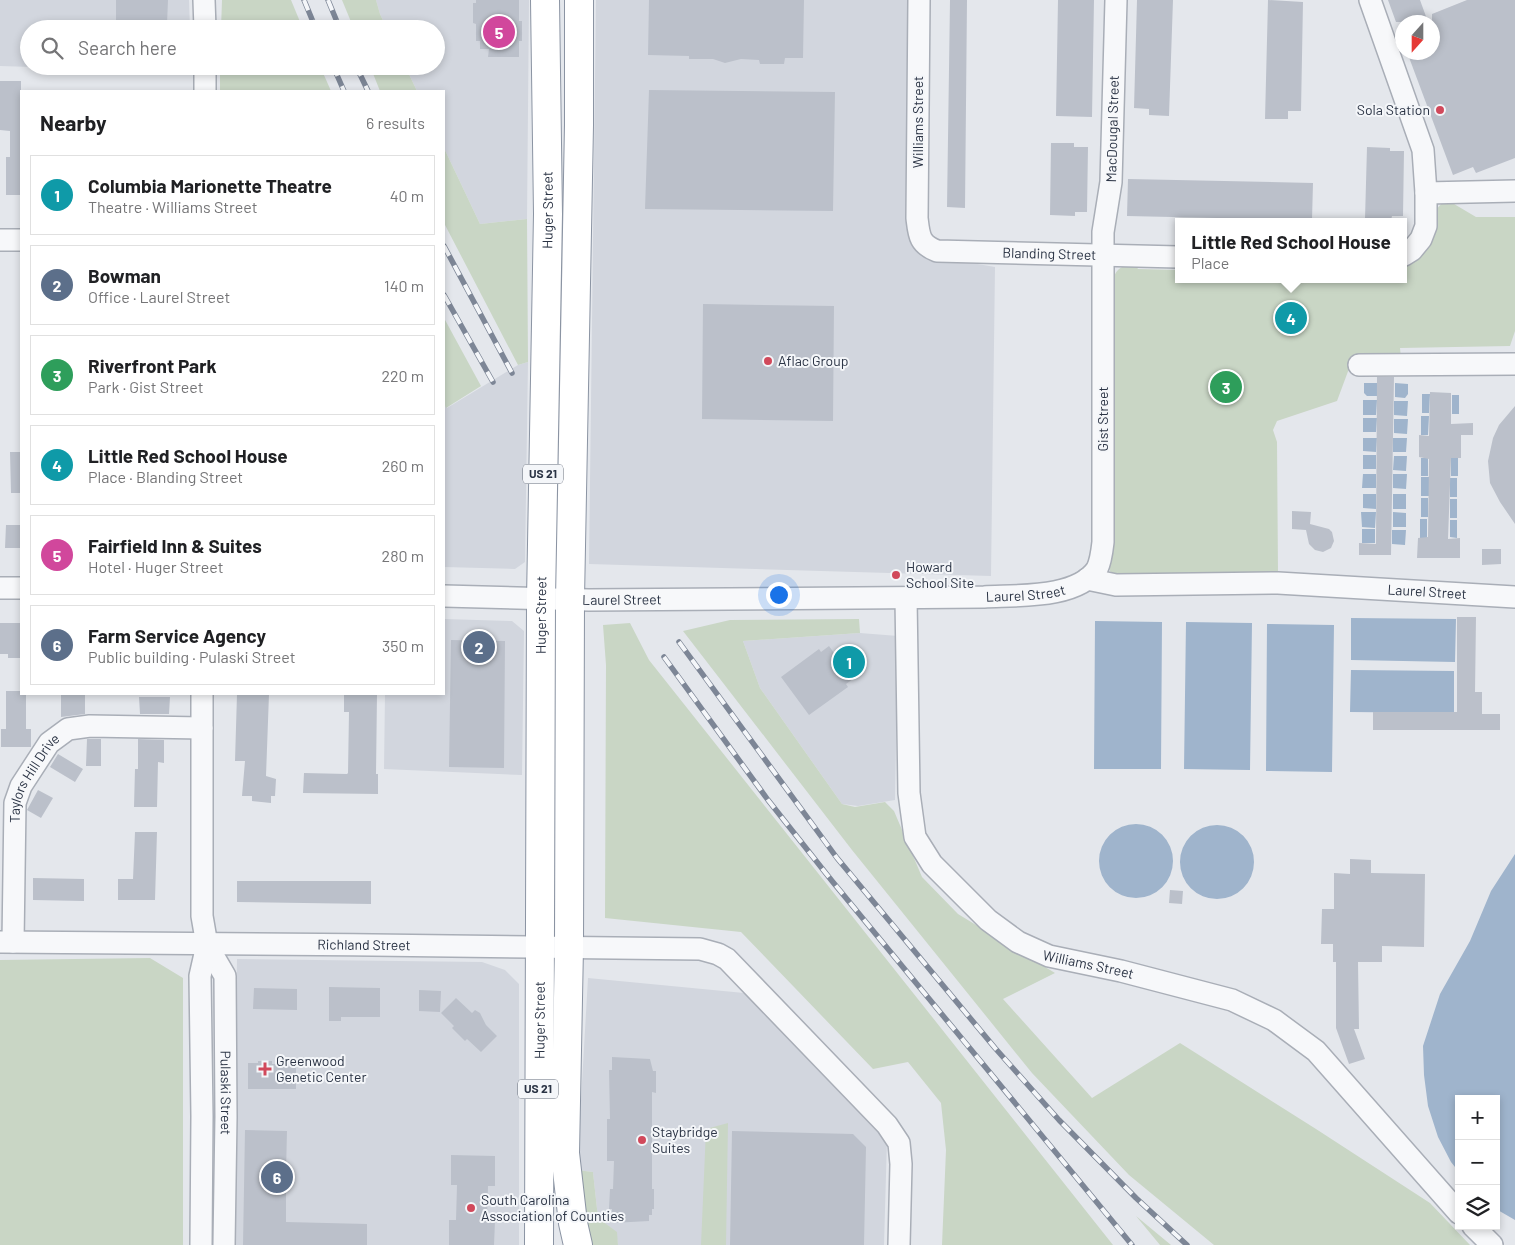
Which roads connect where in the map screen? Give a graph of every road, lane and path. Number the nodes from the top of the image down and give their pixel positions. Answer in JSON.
{"nodes":[{"id":1,"x":204,"y":0,"type":"edge"},
{"id":2,"x":545,"y":0,"type":"edge"},
{"id":3,"x":579,"y":0,"type":"edge"},
{"id":4,"x":919,"y":0,"type":"edge"},
{"id":5,"x":1116,"y":0,"type":"edge"},
{"id":6,"x":1370,"y":0,"type":"edge"},
{"id":7,"x":205,"y":20,"type":"edge"},
{"id":8,"x":205,"y":75,"type":"edge"},
{"id":9,"x":206,"y":90,"type":"edge"},
{"id":10,"x":1515,"y":192,"type":"edge"},
{"id":11,"x":1426,"y":193,"type":"junction"},
{"id":12,"x":0,"y":240,"type":"edge"},
{"id":13,"x":20,"y":240,"type":"edge"},
{"id":14,"x":923,"y":242,"type":"joint"},
{"id":15,"x":1407,"y":253,"type":"edge"},
{"id":16,"x":1103,"y":255,"type":"junction"},
{"id":17,"x":1175,"y":257,"type":"edge"},
{"id":18,"x":1515,"y":364,"type":"edge"},
{"id":19,"x":1359,"y":365,"type":"dead end"},
{"id":20,"x":1087,"y":579,"type":"junction"},
{"id":21,"x":0,"y":588,"type":"edge"},
{"id":22,"x":20,"y":588,"type":"edge"},
{"id":23,"x":445,"y":596,"type":"edge"},
{"id":24,"x":1515,"y":597,"type":"edge"},
{"id":25,"x":906,"y":598,"type":"junction"},
{"id":26,"x":540,"y":599,"type":"junction"},
{"id":27,"x":570,"y":599,"type":"junction"},
{"id":28,"x":202,"y":695,"type":"edge"},
{"id":29,"x":202,"y":728,"type":"junction"},
{"id":30,"x":7,"y":942,"type":"edge"},
{"id":31,"x":206,"y":945,"type":"junction"},
{"id":32,"x":538,"y":947,"type":"junction"},
{"id":33,"x":569,"y":947,"type":"junction"},
{"id":34,"x":566,"y":1153,"type":"junction"},
{"id":35,"x":1455,"y":1208,"type":"edge"},
{"id":36,"x":1477,"y":1230,"type":"edge"},
{"id":37,"x":543,"y":1241,"type":"edge"},
{"id":38,"x":201,"y":1245,"type":"edge"},
{"id":39,"x":224,"y":1245,"type":"edge"},
{"id":40,"x":578,"y":1245,"type":"edge"},
{"id":41,"x":899,"y":1245,"type":"edge"},
{"id":42,"x":1492,"y":1245,"type":"edge"}],
"edges":[{"from":1,"to":7,"type":"street"},
{"from":2,"to":26,"type":"highway","name":"Huger Street","number":"US 21"},
{"from":3,"to":27,"type":"highway","name":"Huger Street","number":"US 21"},
{"from":4,"to":14,"type":"street","name":"Williams Street"},
{"from":5,"to":16,"type":"street","name":"MacDougal Street"},
{"from":6,"to":11,"type":"street"},
{"from":8,"to":9,"type":"street"},
{"from":10,"to":11,"type":"street"},
{"from":11,"to":15,"type":"street"},
{"from":12,"to":13,"type":"street"},
{"from":14,"to":16,"type":"street","name":"Blanding Street"},
{"from":16,"to":17,"type":"street","name":"Blanding Street"},
{"from":16,"to":20,"type":"street","name":"Gist Street"},
{"from":18,"to":19,"type":"street"},
{"from":20,"to":24,"type":"street","name":"Laurel Street"},
{"from":20,"to":25,"type":"street","name":"Laurel Street"},
{"from":21,"to":22,"type":"street"},
{"from":23,"to":26,"type":"street","name":"Laurel Street"},
{"from":25,"to":27,"type":"street","name":"Laurel Street"},
{"from":25,"to":35,"type":"street","name":"Williams Street"},
{"from":26,"to":27,"type":"street","name":"Laurel Street"},
{"from":26,"to":32,"type":"highway","name":"Huger Street","number":"US 21"},
{"from":27,"to":33,"type":"highway","name":"Huger Street","number":"US 21"},
{"from":28,"to":29,"type":"street","name":"Pulaski Street"},
{"from":29,"to":30,"type":"street","name":"Taylors Hill Drive"},
{"from":29,"to":31,"type":"street","name":"Pulaski Street"},
{"from":30,"to":31,"type":"street","name":"Richland Street"},
{"from":31,"to":32,"type":"street","name":"Richland Street"},
{"from":31,"to":38,"type":"street","name":"Pulaski Street"},
{"from":31,"to":39,"type":"street","name":"Pulaski Street"},
{"from":32,"to":33,"type":"street","name":"Richland Street"},
{"from":32,"to":37,"type":"highway","name":"Huger Street","number":"US 21"},
{"from":33,"to":34,"type":"highway","name":"Huger Street","number":"US 21"},
{"from":33,"to":41,"type":"street","name":"Richland Street"},
{"from":34,"to":37,"type":"highway","number":"US 21"},
{"from":34,"to":40,"type":"highway"},
{"from":36,"to":42,"type":"street"}]}
